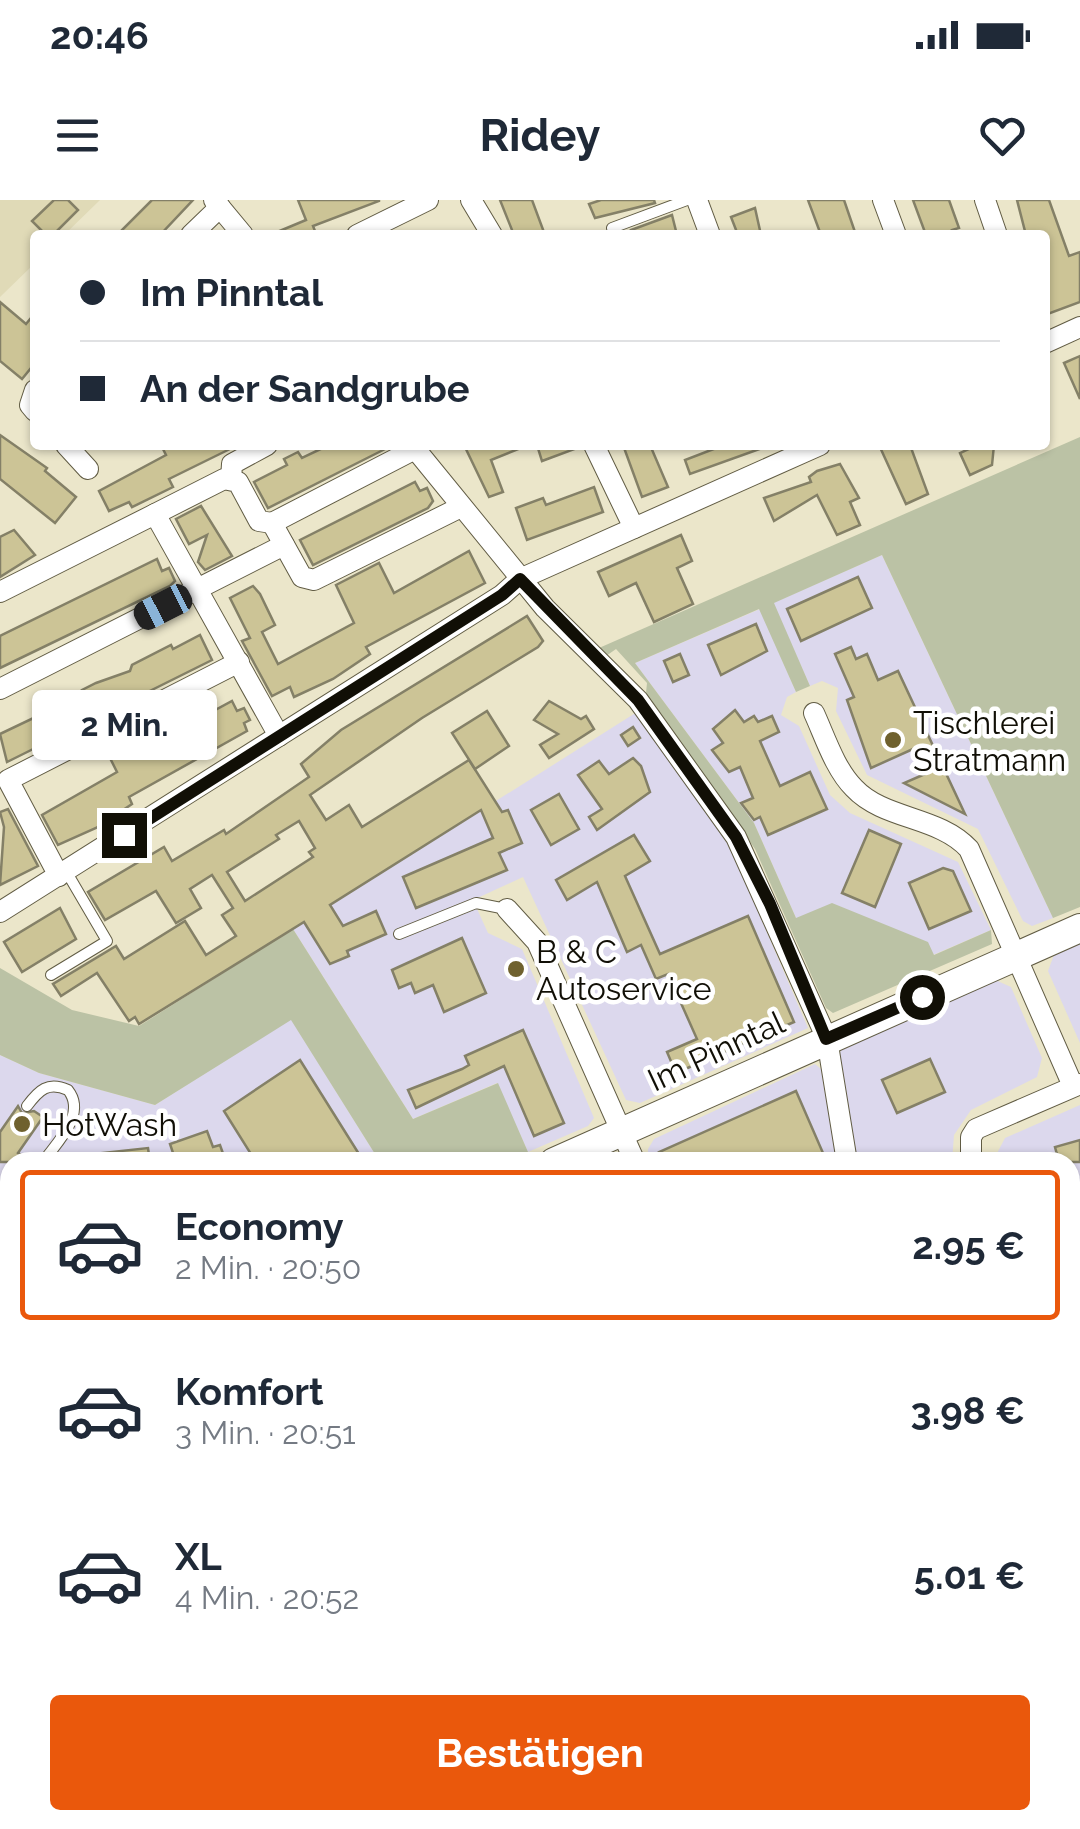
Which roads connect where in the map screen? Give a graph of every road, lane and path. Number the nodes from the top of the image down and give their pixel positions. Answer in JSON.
{"nodes":[{"id":1,"x":428,"y":200,"type":"edge"},
{"id":2,"x":472,"y":200,"type":"edge"},
{"id":3,"x":687,"y":200,"type":"edge"},
{"id":4,"x":697,"y":200,"type":"edge"},
{"id":5,"x":883,"y":200,"type":"edge"},
{"id":6,"x":985,"y":200,"type":"edge"},
{"id":7,"x":217,"y":204,"type":"edge"},
{"id":8,"x":612,"y":228,"type":"dead end"},
{"id":9,"x":194,"y":230,"type":"edge"},
{"id":10,"x":239,"y":230,"type":"edge"},
{"id":11,"x":367,"y":230,"type":"edge"},
{"id":12,"x":489,"y":230,"type":"edge"},
{"id":13,"x":708,"y":230,"type":"edge"},
{"id":14,"x":894,"y":230,"type":"edge"},
{"id":15,"x":996,"y":230,"type":"edge"},
{"id":16,"x":1080,"y":326,"type":"edge"},
{"id":17,"x":1050,"y":340,"type":"edge"},
{"id":18,"x":71,"y":450,"type":"edge"},
{"id":19,"x":258,"y":450,"type":"edge"},
{"id":20,"x":408,"y":450,"type":"edge"},
{"id":21,"x":416,"y":450,"type":"edge"},
{"id":22,"x":596,"y":450,"type":"edge"},
{"id":23,"x":792,"y":451,"type":"edge"},
{"id":24,"x":88,"y":468,"type":"dead end"},
{"id":25,"x":230,"y":480,"type":"junction"},
{"id":26,"x":462,"y":507,"type":"junction"},
{"id":27,"x":155,"y":514,"type":"junction"},
{"id":28,"x":272,"y":523,"type":"junction"},
{"id":29,"x":634,"y":528,"type":"junction"},
{"id":30,"x":284,"y":545,"type":"junction"},
{"id":31,"x":520,"y":579,"type":"junction"},
{"id":32,"x":196,"y":591,"type":"junction"},
{"id":33,"x":0,"y":592,"type":"edge"},
{"id":34,"x":239,"y":662,"type":"junction"},
{"id":35,"x":0,"y":689,"type":"edge"},
{"id":36,"x":814,"y":713,"type":"dead end"},
{"id":37,"x":279,"y":736,"type":"junction"},
{"id":38,"x":3,"y":783,"type":"edge"},
{"id":39,"x":62,"y":874,"type":"junction"},
{"id":40,"x":508,"y":910,"type":"joint"},
{"id":41,"x":0,"y":912,"type":"edge"},
{"id":42,"x":1080,"y":928,"type":"edge"},
{"id":43,"x":399,"y":934,"type":"dead end"},
{"id":44,"x":1017,"y":955,"type":"junction"},
{"id":45,"x":51,"y":975,"type":"dead end"},
{"id":46,"x":826,"y":1039,"type":"junction"},
{"id":47,"x":1077,"y":1085,"type":"edge"},
{"id":48,"x":27,"y":1106,"type":"dead end"},
{"id":49,"x":622,"y":1133,"type":"junction"},
{"id":50,"x":50,"y":1152,"type":"edge"},
{"id":51,"x":577,"y":1152,"type":"edge"},
{"id":52,"x":631,"y":1152,"type":"edge"},
{"id":53,"x":845,"y":1152,"type":"edge"},
{"id":54,"x":970,"y":1152,"type":"edge"}],
"edges":[{"from":1,"to":11,"type":"street"},
{"from":2,"to":12,"type":"street"},
{"from":3,"to":8,"type":"lane"},
{"from":4,"to":13,"type":"street"},
{"from":5,"to":14,"type":"street"},
{"from":6,"to":15,"type":"street"},
{"from":7,"to":9,"type":"street"},
{"from":7,"to":10,"type":"street"},
{"from":16,"to":17,"type":"street"},
{"from":18,"to":24,"type":"street"},
{"from":19,"to":25,"type":"street"},
{"from":20,"to":28,"type":"street"},
{"from":21,"to":26,"type":"street"},
{"from":22,"to":29,"type":"street"},
{"from":23,"to":29,"type":"street"},
{"from":25,"to":27,"type":"street"},
{"from":25,"to":28,"type":"street"},
{"from":26,"to":30,"type":"street"},
{"from":26,"to":31,"type":"street"},
{"from":27,"to":32,"type":"street"},
{"from":27,"to":33,"type":"street"},
{"from":28,"to":30,"type":"street"},
{"from":29,"to":31,"type":"street"},
{"from":30,"to":32,"type":"street"},
{"from":31,"to":37,"type":"street"},
{"from":31,"to":46,"type":"street"},
{"from":32,"to":34,"type":"street"},
{"from":32,"to":35,"type":"street"},
{"from":34,"to":37,"type":"street"},
{"from":34,"to":38,"type":"street"},
{"from":36,"to":44,"type":"street"},
{"from":37,"to":39,"type":"street"},
{"from":38,"to":39,"type":"street"},
{"from":39,"to":41,"type":"street"},
{"from":39,"to":45,"type":"lane"},
{"from":40,"to":43,"type":"lane"},
{"from":40,"to":49,"type":"street"},
{"from":42,"to":44,"type":"main road","name":"Im Pinntal"},
{"from":44,"to":46,"type":"main road","name":"Im Pinntal"},
{"from":44,"to":47,"type":"street"},
{"from":46,"to":49,"type":"main road","name":"Im Pinntal"},
{"from":46,"to":53,"type":"street"},
{"from":47,"to":54,"type":"street"},
{"from":48,"to":50,"type":"lane"},
{"from":49,"to":51,"type":"main road","name":"Im Pinntal"},
{"from":49,"to":52,"type":"street"}]}
